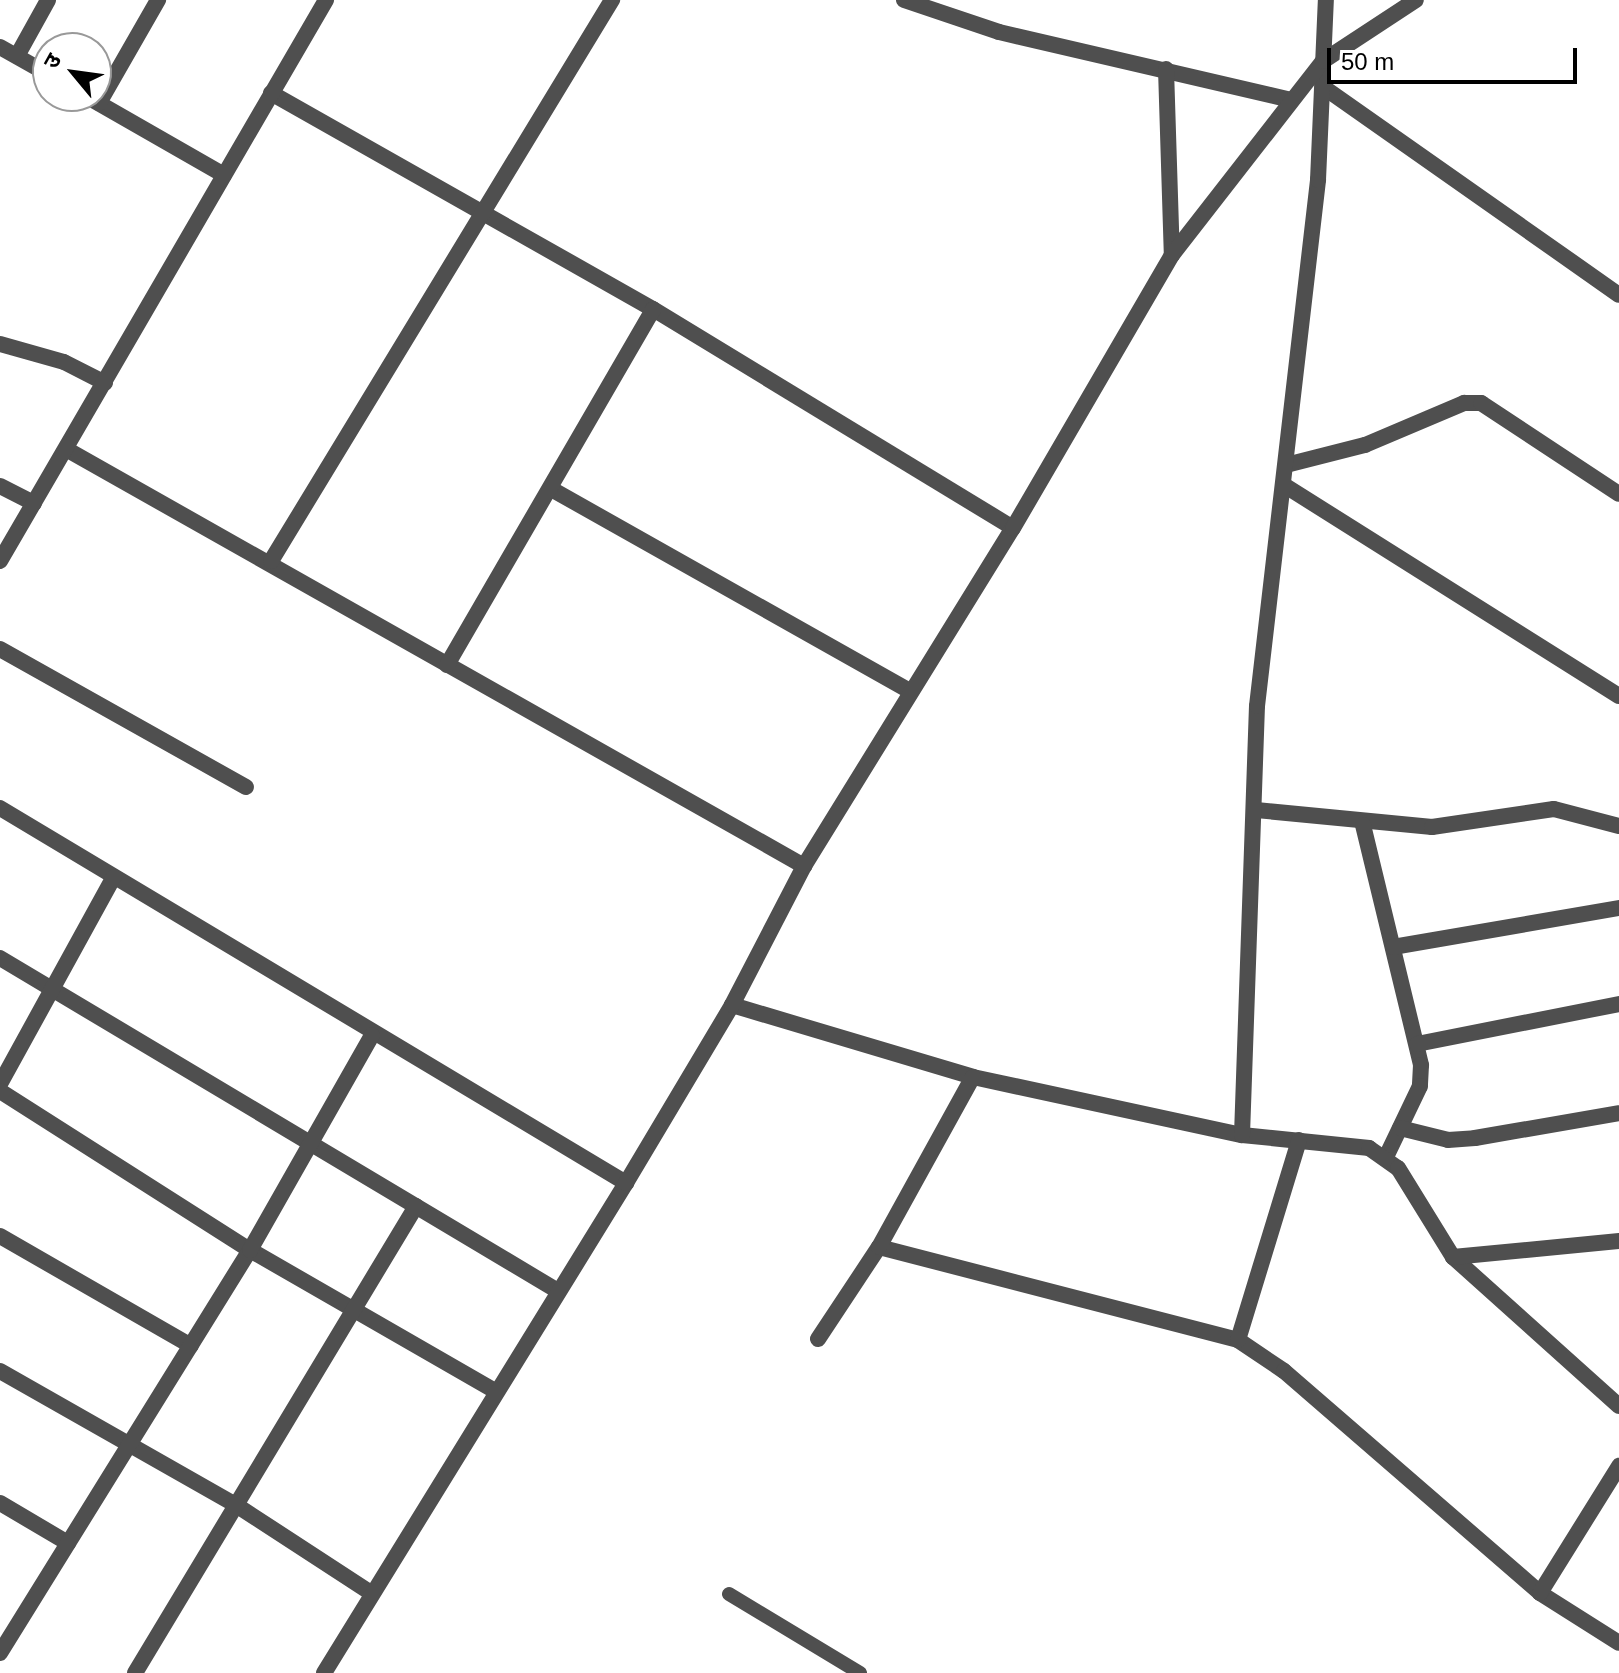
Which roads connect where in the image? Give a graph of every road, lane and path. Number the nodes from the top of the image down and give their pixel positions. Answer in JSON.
{"nodes":[{"id":1,"x":48,"y":0,"type":"edge"},
{"id":2,"x":158,"y":0,"type":"edge"},
{"id":3,"x":326,"y":0,"type":"edge"},
{"id":4,"x":612,"y":0,"type":"edge"},
{"id":5,"x":904,"y":0,"type":"edge"},
{"id":6,"x":946,"y":0,"type":"edge"},
{"id":7,"x":1326,"y":0,"type":"edge"},
{"id":8,"x":1416,"y":0,"type":"edge"},
{"id":9,"x":943,"y":18,"type":"junction"},
{"id":10,"x":0,"y":47,"type":"edge"},
{"id":11,"x":17,"y":56,"type":"junction"},
{"id":12,"x":1323,"y":61,"type":"junction"},
{"id":13,"x":32,"y":65,"type":"edge"},
{"id":14,"x":1166,"y":69,"type":"junction"},
{"id":15,"x":112,"y":71,"type":"edge"},
{"id":16,"x":1326,"y":89,"type":"junction"},
{"id":17,"x":271,"y":93,"type":"junction"},
{"id":18,"x":1287,"y":99,"type":"junction"},
{"id":19,"x":112,"y":111,"type":"edge"},
{"id":20,"x":224,"y":175,"type":"junction"},
{"id":21,"x":480,"y":211,"type":"junction"},
{"id":22,"x":1172,"y":255,"type":"junction"},
{"id":23,"x":1619,"y":295,"type":"edge"},
{"id":24,"x":653,"y":309,"type":"junction"},
{"id":25,"x":0,"y":344,"type":"edge"},
{"id":26,"x":105,"y":383,"type":"junction"},
{"id":27,"x":66,"y":449,"type":"junction"},
{"id":28,"x":1290,"y":464,"type":"junction"},
{"id":29,"x":0,"y":486,"type":"edge"},
{"id":30,"x":1287,"y":487,"type":"junction"},
{"id":31,"x":553,"y":490,"type":"junction"},
{"id":32,"x":1619,"y":494,"type":"edge"},
{"id":33,"x":34,"y":503,"type":"junction"},
{"id":34,"x":1013,"y":528,"type":"junction"},
{"id":35,"x":1,"y":558,"type":"edge"},
{"id":36,"x":271,"y":561,"type":"junction"},
{"id":37,"x":0,"y":649,"type":"edge"},
{"id":38,"x":447,"y":665,"type":"junction"},
{"id":39,"x":910,"y":691,"type":"junction"},
{"id":40,"x":1619,"y":696,"type":"edge"},
{"id":41,"x":246,"y":787,"type":"dead end"},
{"id":42,"x":0,"y":808,"type":"edge"},
{"id":43,"x":1256,"y":810,"type":"junction"},
{"id":44,"x":1363,"y":825,"type":"junction"},
{"id":45,"x":1619,"y":826,"type":"edge"},
{"id":46,"x":804,"y":866,"type":"junction"},
{"id":47,"x":114,"y":877,"type":"junction"},
{"id":48,"x":1619,"y":908,"type":"edge"},
{"id":49,"x":1393,"y":947,"type":"junction"},
{"id":50,"x":0,"y":958,"type":"edge"},
{"id":51,"x":53,"y":990,"type":"junction"},
{"id":52,"x":1619,"y":1004,"type":"edge"},
{"id":53,"x":732,"y":1005,"type":"junction"},
{"id":54,"x":372,"y":1035,"type":"junction"},
{"id":55,"x":1417,"y":1044,"type":"junction"},
{"id":56,"x":973,"y":1077,"type":"junction"},
{"id":57,"x":0,"y":1084,"type":"edge"},
{"id":58,"x":0,"y":1091,"type":"edge"},
{"id":59,"x":1619,"y":1113,"type":"edge"},
{"id":60,"x":1400,"y":1128,"type":"junction"},
{"id":61,"x":1242,"y":1135,"type":"junction"},
{"id":62,"x":1299,"y":1140,"type":"junction"},
{"id":63,"x":309,"y":1147,"type":"junction"},
{"id":64,"x":1386,"y":1157,"type":"junction"},
{"id":65,"x":626,"y":1183,"type":"junction"},
{"id":66,"x":416,"y":1206,"type":"junction"},
{"id":67,"x":0,"y":1236,"type":"edge"},
{"id":68,"x":1619,"y":1241,"type":"edge"},
{"id":69,"x":879,"y":1247,"type":"junction"},
{"id":70,"x":250,"y":1250,"type":"junction"},
{"id":71,"x":1453,"y":1257,"type":"junction"},
{"id":72,"x":558,"y":1291,"type":"junction"},
{"id":73,"x":355,"y":1310,"type":"junction"},
{"id":74,"x":818,"y":1339,"type":"dead end"},
{"id":75,"x":1238,"y":1340,"type":"junction"},
{"id":76,"x":191,"y":1346,"type":"junction"},
{"id":77,"x":0,"y":1371,"type":"edge"},
{"id":78,"x":495,"y":1391,"type":"junction"},
{"id":79,"x":1619,"y":1406,"type":"edge"},
{"id":80,"x":130,"y":1445,"type":"junction"},
{"id":81,"x":1619,"y":1466,"type":"edge"},
{"id":82,"x":0,"y":1503,"type":"edge"},
{"id":83,"x":236,"y":1505,"type":"junction"},
{"id":84,"x":68,"y":1543,"type":"junction"},
{"id":85,"x":371,"y":1593,"type":"junction"},
{"id":86,"x":1540,"y":1593,"type":"junction"},
{"id":87,"x":729,"y":1594,"type":"dead end"},
{"id":88,"x":7,"y":1627,"type":"edge"},
{"id":89,"x":1619,"y":1643,"type":"edge"},
{"id":90,"x":0,"y":1653,"type":"edge"},
{"id":91,"x":135,"y":1673,"type":"edge"},
{"id":92,"x":324,"y":1673,"type":"edge"},
{"id":93,"x":860,"y":1673,"type":"edge"}],
"edges":[{"from":1,"to":11,"type":"street"},
{"from":2,"to":15,"type":"street"},
{"from":3,"to":17,"type":"street"},
{"from":4,"to":21,"type":"street"},
{"from":5,"to":9,"type":"street"},
{"from":6,"to":9,"type":"street"},
{"from":7,"to":12,"type":"street"},
{"from":8,"to":12,"type":"street"},
{"from":9,"to":14,"type":"street"},
{"from":10,"to":11,"type":"street"},
{"from":11,"to":13,"type":"street"},
{"from":12,"to":16,"type":"street"},
{"from":12,"to":18,"type":"street"},
{"from":14,"to":18,"type":"street"},
{"from":14,"to":22,"type":"street"},
{"from":16,"to":23,"type":"street"},
{"from":16,"to":28,"type":"street"},
{"from":17,"to":20,"type":"street"},
{"from":17,"to":21,"type":"street"},
{"from":18,"to":22,"type":"street"},
{"from":19,"to":20,"type":"street"},
{"from":20,"to":26,"type":"street"},
{"from":21,"to":24,"type":"street"},
{"from":21,"to":36,"type":"street"},
{"from":22,"to":34,"type":"street"},
{"from":24,"to":31,"type":"street"},
{"from":24,"to":34,"type":"street"},
{"from":25,"to":26,"type":"street"},
{"from":26,"to":27,"type":"street"},
{"from":27,"to":33,"type":"street"},
{"from":27,"to":36,"type":"street"},
{"from":28,"to":30,"type":"street"},
{"from":28,"to":32,"type":"street"},
{"from":29,"to":33,"type":"street"},
{"from":30,"to":40,"type":"street"},
{"from":30,"to":43,"type":"street"},
{"from":31,"to":38,"type":"street"},
{"from":31,"to":39,"type":"street"},
{"from":33,"to":35,"type":"street"},
{"from":34,"to":39,"type":"street"},
{"from":36,"to":38,"type":"street"},
{"from":37,"to":41,"type":"street"},
{"from":38,"to":46,"type":"street"},
{"from":39,"to":46,"type":"street"},
{"from":42,"to":47,"type":"street"},
{"from":43,"to":44,"type":"street"},
{"from":43,"to":61,"type":"street"},
{"from":44,"to":45,"type":"street"},
{"from":44,"to":49,"type":"street"},
{"from":46,"to":53,"type":"street"},
{"from":47,"to":51,"type":"street"},
{"from":47,"to":54,"type":"street"},
{"from":48,"to":49,"type":"street"},
{"from":49,"to":55,"type":"street"},
{"from":50,"to":51,"type":"street"},
{"from":51,"to":57,"type":"street"},
{"from":51,"to":63,"type":"street"},
{"from":52,"to":55,"type":"street"},
{"from":53,"to":56,"type":"street"},
{"from":53,"to":65,"type":"street"},
{"from":54,"to":63,"type":"street"},
{"from":54,"to":65,"type":"street"},
{"from":55,"to":60,"type":"street"},
{"from":56,"to":61,"type":"street"},
{"from":56,"to":69,"type":"street"},
{"from":58,"to":70,"type":"street"},
{"from":59,"to":60,"type":"street"},
{"from":60,"to":64,"type":"street"},
{"from":61,"to":62,"type":"street"},
{"from":62,"to":64,"type":"street"},
{"from":62,"to":75,"type":"street"},
{"from":63,"to":66,"type":"street"},
{"from":63,"to":70,"type":"street"},
{"from":64,"to":71,"type":"street"},
{"from":65,"to":72,"type":"street"},
{"from":66,"to":72,"type":"street"},
{"from":66,"to":73,"type":"street"},
{"from":67,"to":76,"type":"street"},
{"from":68,"to":71,"type":"street"},
{"from":69,"to":74,"type":"street"},
{"from":69,"to":75,"type":"street"},
{"from":70,"to":73,"type":"street"},
{"from":70,"to":76,"type":"street"},
{"from":71,"to":79,"type":"street"},
{"from":72,"to":78,"type":"street"},
{"from":73,"to":78,"type":"street"},
{"from":73,"to":83,"type":"street"},
{"from":75,"to":86,"type":"street"},
{"from":76,"to":80,"type":"street"},
{"from":77,"to":80,"type":"street"},
{"from":78,"to":85,"type":"street"},
{"from":80,"to":83,"type":"street"},
{"from":80,"to":84,"type":"street"},
{"from":81,"to":86,"type":"street"},
{"from":82,"to":84,"type":"street"},
{"from":83,"to":85,"type":"street"},
{"from":83,"to":91,"type":"street"},
{"from":84,"to":88,"type":"street"},
{"from":85,"to":92,"type":"street"},
{"from":86,"to":89,"type":"street"},
{"from":87,"to":93,"type":"lane"},
{"from":88,"to":90,"type":"street"}]}
